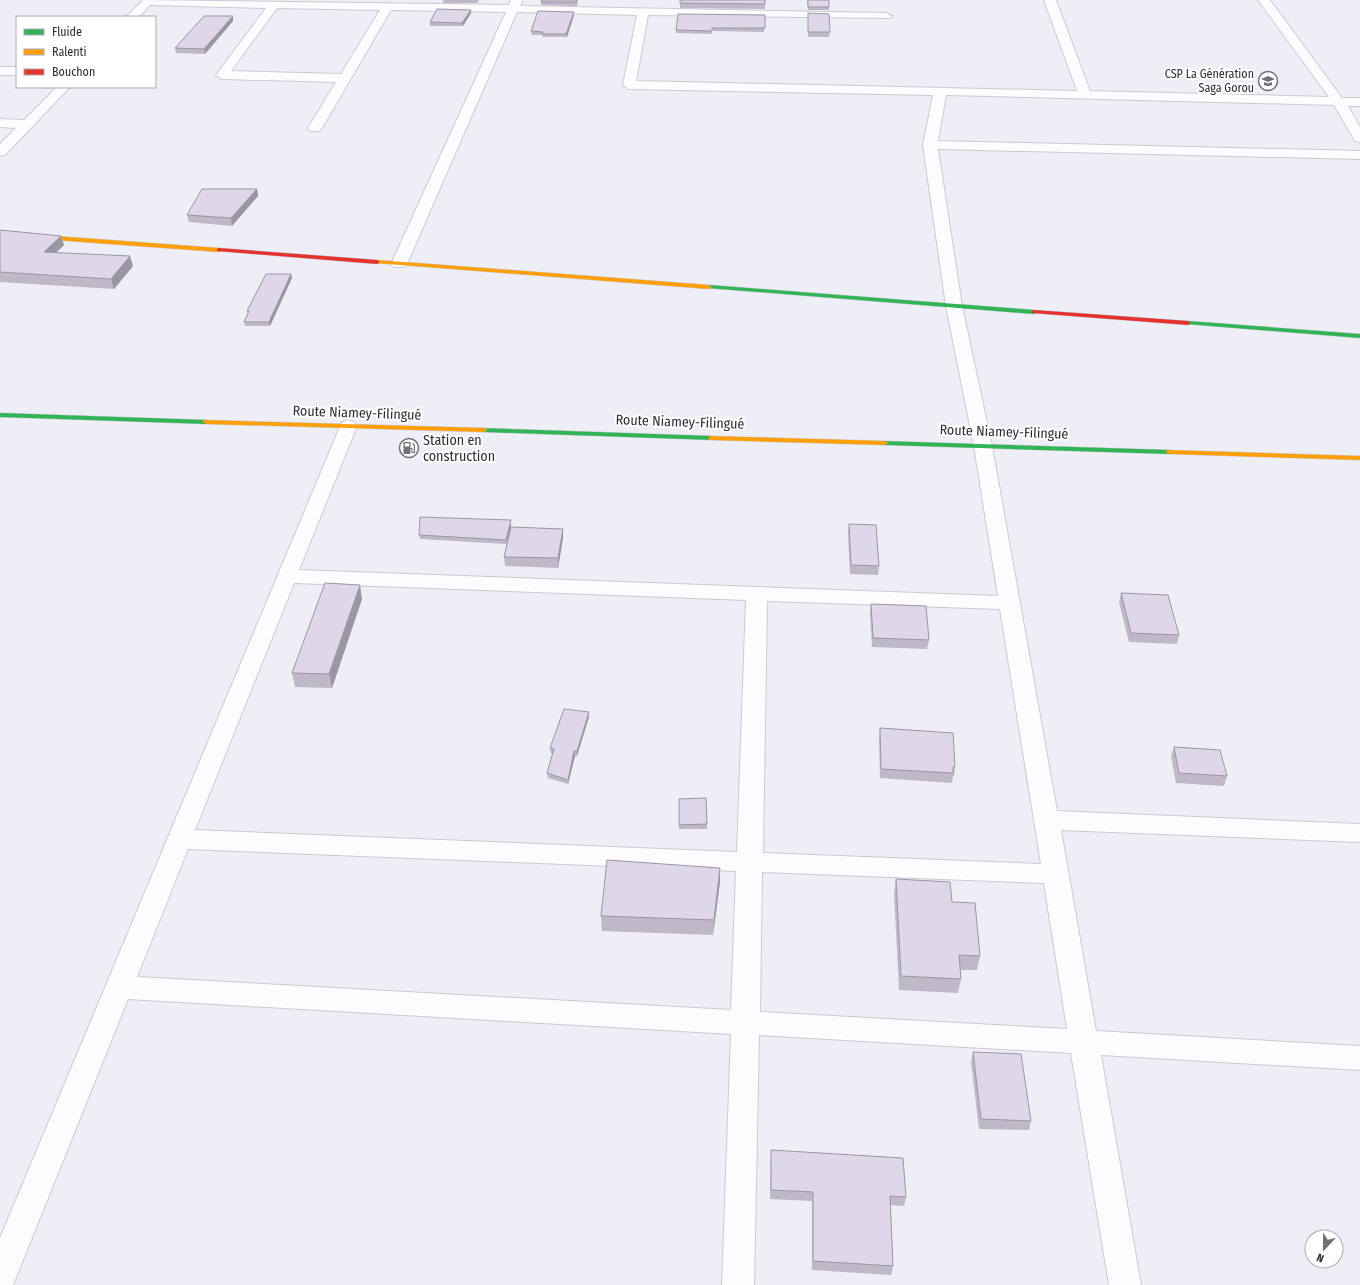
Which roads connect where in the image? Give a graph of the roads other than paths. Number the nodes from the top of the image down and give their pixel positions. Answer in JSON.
{"nodes":[{"id":1,"x":1050,"y":0,"type":"edge"},
{"id":2,"x":1264,"y":0,"type":"edge"},
{"id":3,"x":148,"y":1,"type":"edge"},
{"id":4,"x":274,"y":4,"type":"junction"},
{"id":5,"x":515,"y":4,"type":"edge"},
{"id":6,"x":388,"y":6,"type":"junction"},
{"id":7,"x":643,"y":11,"type":"junction"},
{"id":8,"x":133,"y":16,"type":"edge"},
{"id":9,"x":886,"y":16,"type":"dead end"},
{"id":10,"x":0,"y":71,"type":"edge"},
{"id":11,"x":16,"y":71,"type":"edge"},
{"id":12,"x":345,"y":78,"type":"junction"},
{"id":13,"x":63,"y":88,"type":"edge"},
{"id":14,"x":940,"y":91,"type":"junction"},
{"id":15,"x":1085,"y":95,"type":"junction"},
{"id":16,"x":1339,"y":102,"type":"junction"},
{"id":17,"x":1360,"y":102,"type":"edge"},
{"id":18,"x":0,"y":123,"type":"edge"},
{"id":19,"x":28,"y":124,"type":"junction"},
{"id":20,"x":315,"y":128,"type":"dead end"},
{"id":21,"x":1360,"y":138,"type":"edge"},
{"id":22,"x":930,"y":145,"type":"junction"},
{"id":23,"x":0,"y":152,"type":"edge"},
{"id":24,"x":1360,"y":155,"type":"edge"},
{"id":25,"x":0,"y":234,"type":"edge"},
{"id":26,"x":399,"y":264,"type":"junction"},
{"id":27,"x":954,"y":306,"type":"junction"},
{"id":28,"x":1360,"y":336,"type":"edge"},
{"id":29,"x":0,"y":415,"type":"edge"},
{"id":30,"x":348,"y":426,"type":"junction"},
{"id":31,"x":983,"y":446,"type":"junction"},
{"id":32,"x":1360,"y":458,"type":"edge"},
{"id":33,"x":287,"y":576,"type":"junction"},
{"id":34,"x":757,"y":593,"type":"junction"},
{"id":35,"x":1009,"y":603,"type":"junction"},
{"id":36,"x":1046,"y":820,"type":"junction"},
{"id":37,"x":1360,"y":833,"type":"edge"},
{"id":38,"x":180,"y":838,"type":"junction"},
{"id":39,"x":750,"y":862,"type":"junction"},
{"id":40,"x":1056,"y":874,"type":"junction"},
{"id":41,"x":119,"y":987,"type":"junction"},
{"id":42,"x":745,"y":1023,"type":"junction"},
{"id":43,"x":1084,"y":1042,"type":"junction"},
{"id":44,"x":1360,"y":1058,"type":"edge"},
{"id":45,"x":0,"y":1277,"type":"edge"},
{"id":46,"x":738,"y":1285,"type":"edge"},
{"id":47,"x":1125,"y":1285,"type":"edge"}],
"edges":[{"from":1,"to":15,"type":"street"},
{"from":2,"to":16,"type":"street"},
{"from":3,"to":4,"type":"street"},
{"from":3,"to":8,"type":"street"},
{"from":4,"to":6,"type":"street"},
{"from":4,"to":12,"type":"street"},
{"from":5,"to":6,"type":"street"},
{"from":5,"to":7,"type":"street"},
{"from":5,"to":26,"type":"street"},
{"from":6,"to":12,"type":"street"},
{"from":7,"to":9,"type":"street"},
{"from":7,"to":14,"type":"street"},
{"from":10,"to":11,"type":"street"},
{"from":12,"to":20,"type":"street"},
{"from":13,"to":19,"type":"street"},
{"from":14,"to":15,"type":"street"},
{"from":14,"to":22,"type":"street"},
{"from":15,"to":16,"type":"street"},
{"from":16,"to":17,"type":"street"},
{"from":16,"to":21,"type":"street"},
{"from":18,"to":19,"type":"street"},
{"from":19,"to":23,"type":"street"},
{"from":22,"to":24,"type":"street"},
{"from":22,"to":27,"type":"street"},
{"from":25,"to":26,"type":"street"},
{"from":26,"to":27,"type":"street"},
{"from":27,"to":28,"type":"street"},
{"from":27,"to":31,"type":"street"},
{"from":29,"to":30,"type":"street","name":"Route Niamey-Filingué"},
{"from":30,"to":31,"type":"street","name":"Route Niamey-Filingué"},
{"from":30,"to":33,"type":"street"},
{"from":31,"to":32,"type":"street","name":"Route Niamey-Filingué"},
{"from":31,"to":35,"type":"street"},
{"from":33,"to":34,"type":"street"},
{"from":33,"to":38,"type":"street"},
{"from":34,"to":35,"type":"street"},
{"from":34,"to":39,"type":"street"},
{"from":35,"to":36,"type":"street"},
{"from":36,"to":37,"type":"street"},
{"from":36,"to":40,"type":"street"},
{"from":38,"to":39,"type":"street"},
{"from":38,"to":41,"type":"street"},
{"from":39,"to":40,"type":"street"},
{"from":39,"to":42,"type":"street"},
{"from":40,"to":43,"type":"street"},
{"from":41,"to":42,"type":"street"},
{"from":41,"to":45,"type":"street"},
{"from":42,"to":43,"type":"street"},
{"from":42,"to":46,"type":"street"},
{"from":43,"to":44,"type":"street"},
{"from":43,"to":47,"type":"street"}]}
